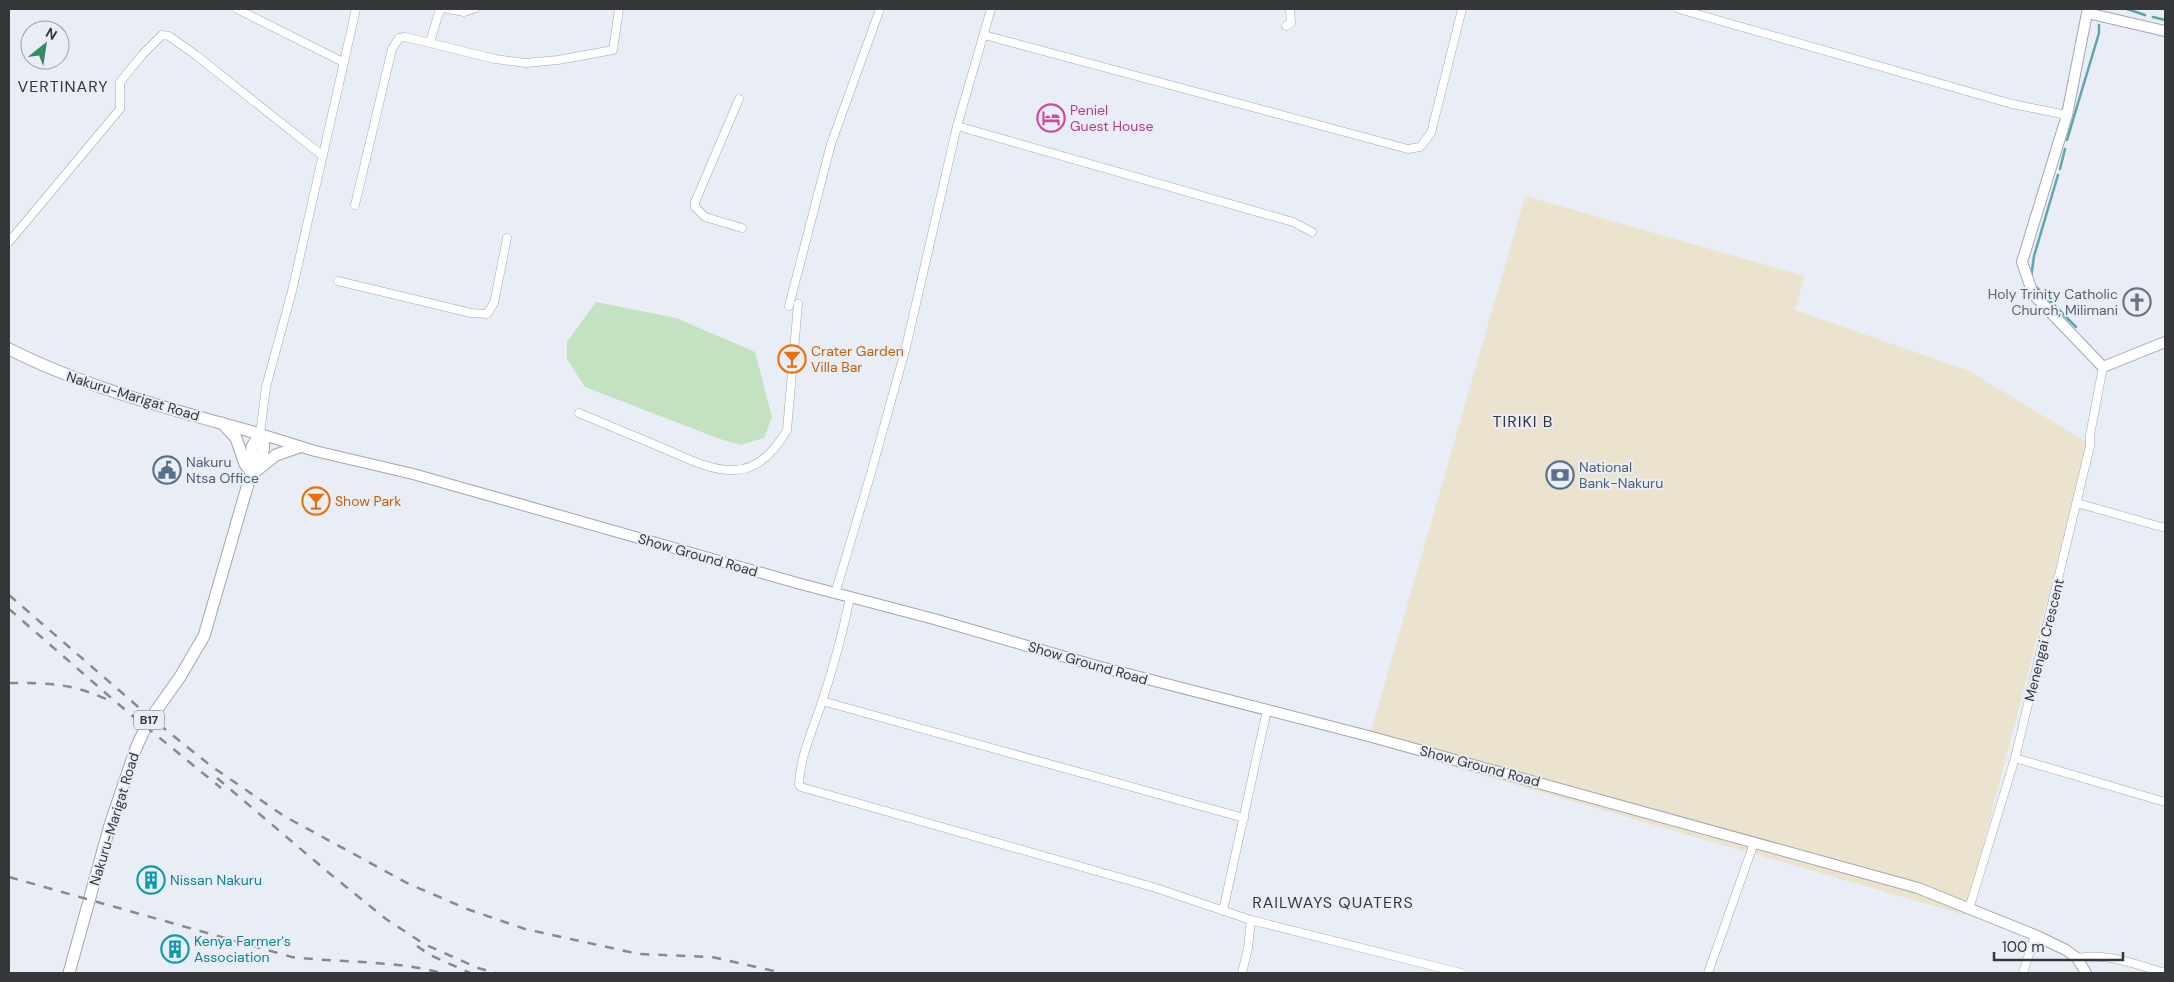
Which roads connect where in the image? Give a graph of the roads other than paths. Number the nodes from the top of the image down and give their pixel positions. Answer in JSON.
{"nodes":[{"id":1,"x":237,"y":9,"type":"edge"},
{"id":2,"x":356,"y":9,"type":"edge"},
{"id":3,"x":442,"y":9,"type":"edge"},
{"id":4,"x":448,"y":9,"type":"edge"},
{"id":5,"x":474,"y":9,"type":"edge"},
{"id":6,"x":619,"y":9,"type":"edge"},
{"id":7,"x":880,"y":9,"type":"edge"},
{"id":8,"x":991,"y":9,"type":"edge"},
{"id":9,"x":1290,"y":9,"type":"edge"},
{"id":10,"x":1462,"y":9,"type":"edge"},
{"id":11,"x":1679,"y":9,"type":"edge"},
{"id":12,"x":2087,"y":11,"type":"edge"},
{"id":13,"x":1286,"y":26,"type":"dead end"},
{"id":14,"x":2165,"y":31,"type":"edge"},
{"id":15,"x":984,"y":35,"type":"junction"},
{"id":16,"x":430,"y":42,"type":"junction"},
{"id":17,"x":343,"y":62,"type":"junction"},
{"id":18,"x":739,"y":100,"type":"dead end"},
{"id":19,"x":2067,"y":115,"type":"junction"},
{"id":20,"x":957,"y":126,"type":"junction"},
{"id":21,"x":323,"y":156,"type":"junction"},
{"id":22,"x":355,"y":205,"type":"dead end"},
{"id":23,"x":742,"y":228,"type":"dead end"},
{"id":24,"x":1312,"y":232,"type":"dead end"},
{"id":25,"x":507,"y":238,"type":"dead end"},
{"id":26,"x":9,"y":242,"type":"edge"},
{"id":27,"x":338,"y":281,"type":"dead end"},
{"id":28,"x":798,"y":304,"type":"dead end"},
{"id":29,"x":789,"y":306,"type":"dead end"},
{"id":30,"x":2165,"y":342,"type":"edge"},
{"id":31,"x":9,"y":349,"type":"edge"},
{"id":32,"x":2103,"y":367,"type":"junction"},
{"id":33,"x":579,"y":413,"type":"dead end"},
{"id":34,"x":222,"y":423,"type":"junction"},
{"id":35,"x":260,"y":434,"type":"junction"},
{"id":36,"x":300,"y":447,"type":"junction"},
{"id":37,"x":251,"y":474,"type":"junction"},
{"id":38,"x":2077,"y":503,"type":"junction"},
{"id":39,"x":2165,"y":528,"type":"edge"},
{"id":40,"x":835,"y":594,"type":"junction"},
{"id":41,"x":850,"y":597,"type":"junction"},
{"id":42,"x":822,"y":701,"type":"junction"},
{"id":43,"x":1267,"y":710,"type":"junction"},
{"id":44,"x":2015,"y":758,"type":"junction"},
{"id":45,"x":2165,"y":802,"type":"edge"},
{"id":46,"x":1244,"y":818,"type":"junction"},
{"id":47,"x":1754,"y":843,"type":"junction"},
{"id":48,"x":1969,"y":910,"type":"junction"},
{"id":49,"x":1223,"y":911,"type":"junction"},
{"id":50,"x":1252,"y":920,"type":"junction"},
{"id":51,"x":2035,"y":935,"type":"junction"},
{"id":52,"x":2077,"y":958,"type":"junction"},
{"id":53,"x":69,"y":973,"type":"edge"},
{"id":54,"x":1242,"y":973,"type":"edge"},
{"id":55,"x":1461,"y":973,"type":"edge"},
{"id":56,"x":1708,"y":973,"type":"edge"},
{"id":57,"x":2024,"y":973,"type":"edge"},
{"id":58,"x":2086,"y":973,"type":"edge"},
{"id":59,"x":2165,"y":973,"type":"edge"}],
"edges":[{"from":1,"to":17,"type":"street"},
{"from":2,"to":17,"type":"street"},
{"from":3,"to":16,"type":"street"},
{"from":4,"to":5,"type":"street"},
{"from":6,"to":16,"type":"street"},
{"from":7,"to":29,"type":"street"},
{"from":8,"to":15,"type":"street"},
{"from":9,"to":13,"type":"street"},
{"from":10,"to":15,"type":"street"},
{"from":11,"to":19,"type":"street"},
{"from":12,"to":14,"type":"main road"},
{"from":12,"to":19,"type":"main road"},
{"from":15,"to":20,"type":"street"},
{"from":16,"to":22,"type":"street"},
{"from":17,"to":21,"type":"street"},
{"from":18,"to":23,"type":"street"},
{"from":19,"to":32,"type":"main road"},
{"from":20,"to":24,"type":"street"},
{"from":20,"to":40,"type":"street"},
{"from":21,"to":26,"type":"street"},
{"from":21,"to":35,"type":"street"},
{"from":25,"to":27,"type":"street"},
{"from":28,"to":33,"type":"street"},
{"from":30,"to":32,"type":"main road"},
{"from":31,"to":34,"type":"main road","name":"Nakuru-Marigat Road"},
{"from":32,"to":38,"type":"street","name":"Menengai Crescent"},
{"from":34,"to":35,"type":"main road","name":"Nakuru-Marigat Road"},
{"from":34,"to":37,"type":"main road"},
{"from":35,"to":36,"type":"main road","name":"Show Ground Road"},
{"from":35,"to":37,"type":"main road","name":"Nakuru-Marigat Road","number":"B17"},
{"from":36,"to":37,"type":"main road"},
{"from":36,"to":40,"type":"main road","name":"Show Ground Road"},
{"from":37,"to":53,"type":"main road","name":"Nakuru-Marigat Road","number":"B17"},
{"from":38,"to":39,"type":"street"},
{"from":38,"to":44,"type":"street","name":"Menengai Crescent"},
{"from":40,"to":41,"type":"main road","name":"Show Ground Road"},
{"from":41,"to":42,"type":"street"},
{"from":41,"to":43,"type":"main road","name":"Show Ground Road"},
{"from":42,"to":46,"type":"street"},
{"from":42,"to":49,"type":"street"},
{"from":43,"to":46,"type":"street"},
{"from":43,"to":47,"type":"main road","name":"Show Ground Road"},
{"from":44,"to":45,"type":"street"},
{"from":44,"to":48,"type":"street","name":"Menengai Crescent"},
{"from":46,"to":49,"type":"street"},
{"from":47,"to":48,"type":"main road","name":"Show Ground Road"},
{"from":47,"to":56,"type":"street"},
{"from":48,"to":51,"type":"main road","name":"Show Ground Road"},
{"from":49,"to":50,"type":"street"},
{"from":50,"to":54,"type":"street"},
{"from":50,"to":55,"type":"street"},
{"from":51,"to":52,"type":"main road","name":"Show Ground Road"},
{"from":51,"to":57,"type":"street"},
{"from":52,"to":58,"type":"main road"},
{"from":52,"to":59,"type":"street"}]}
